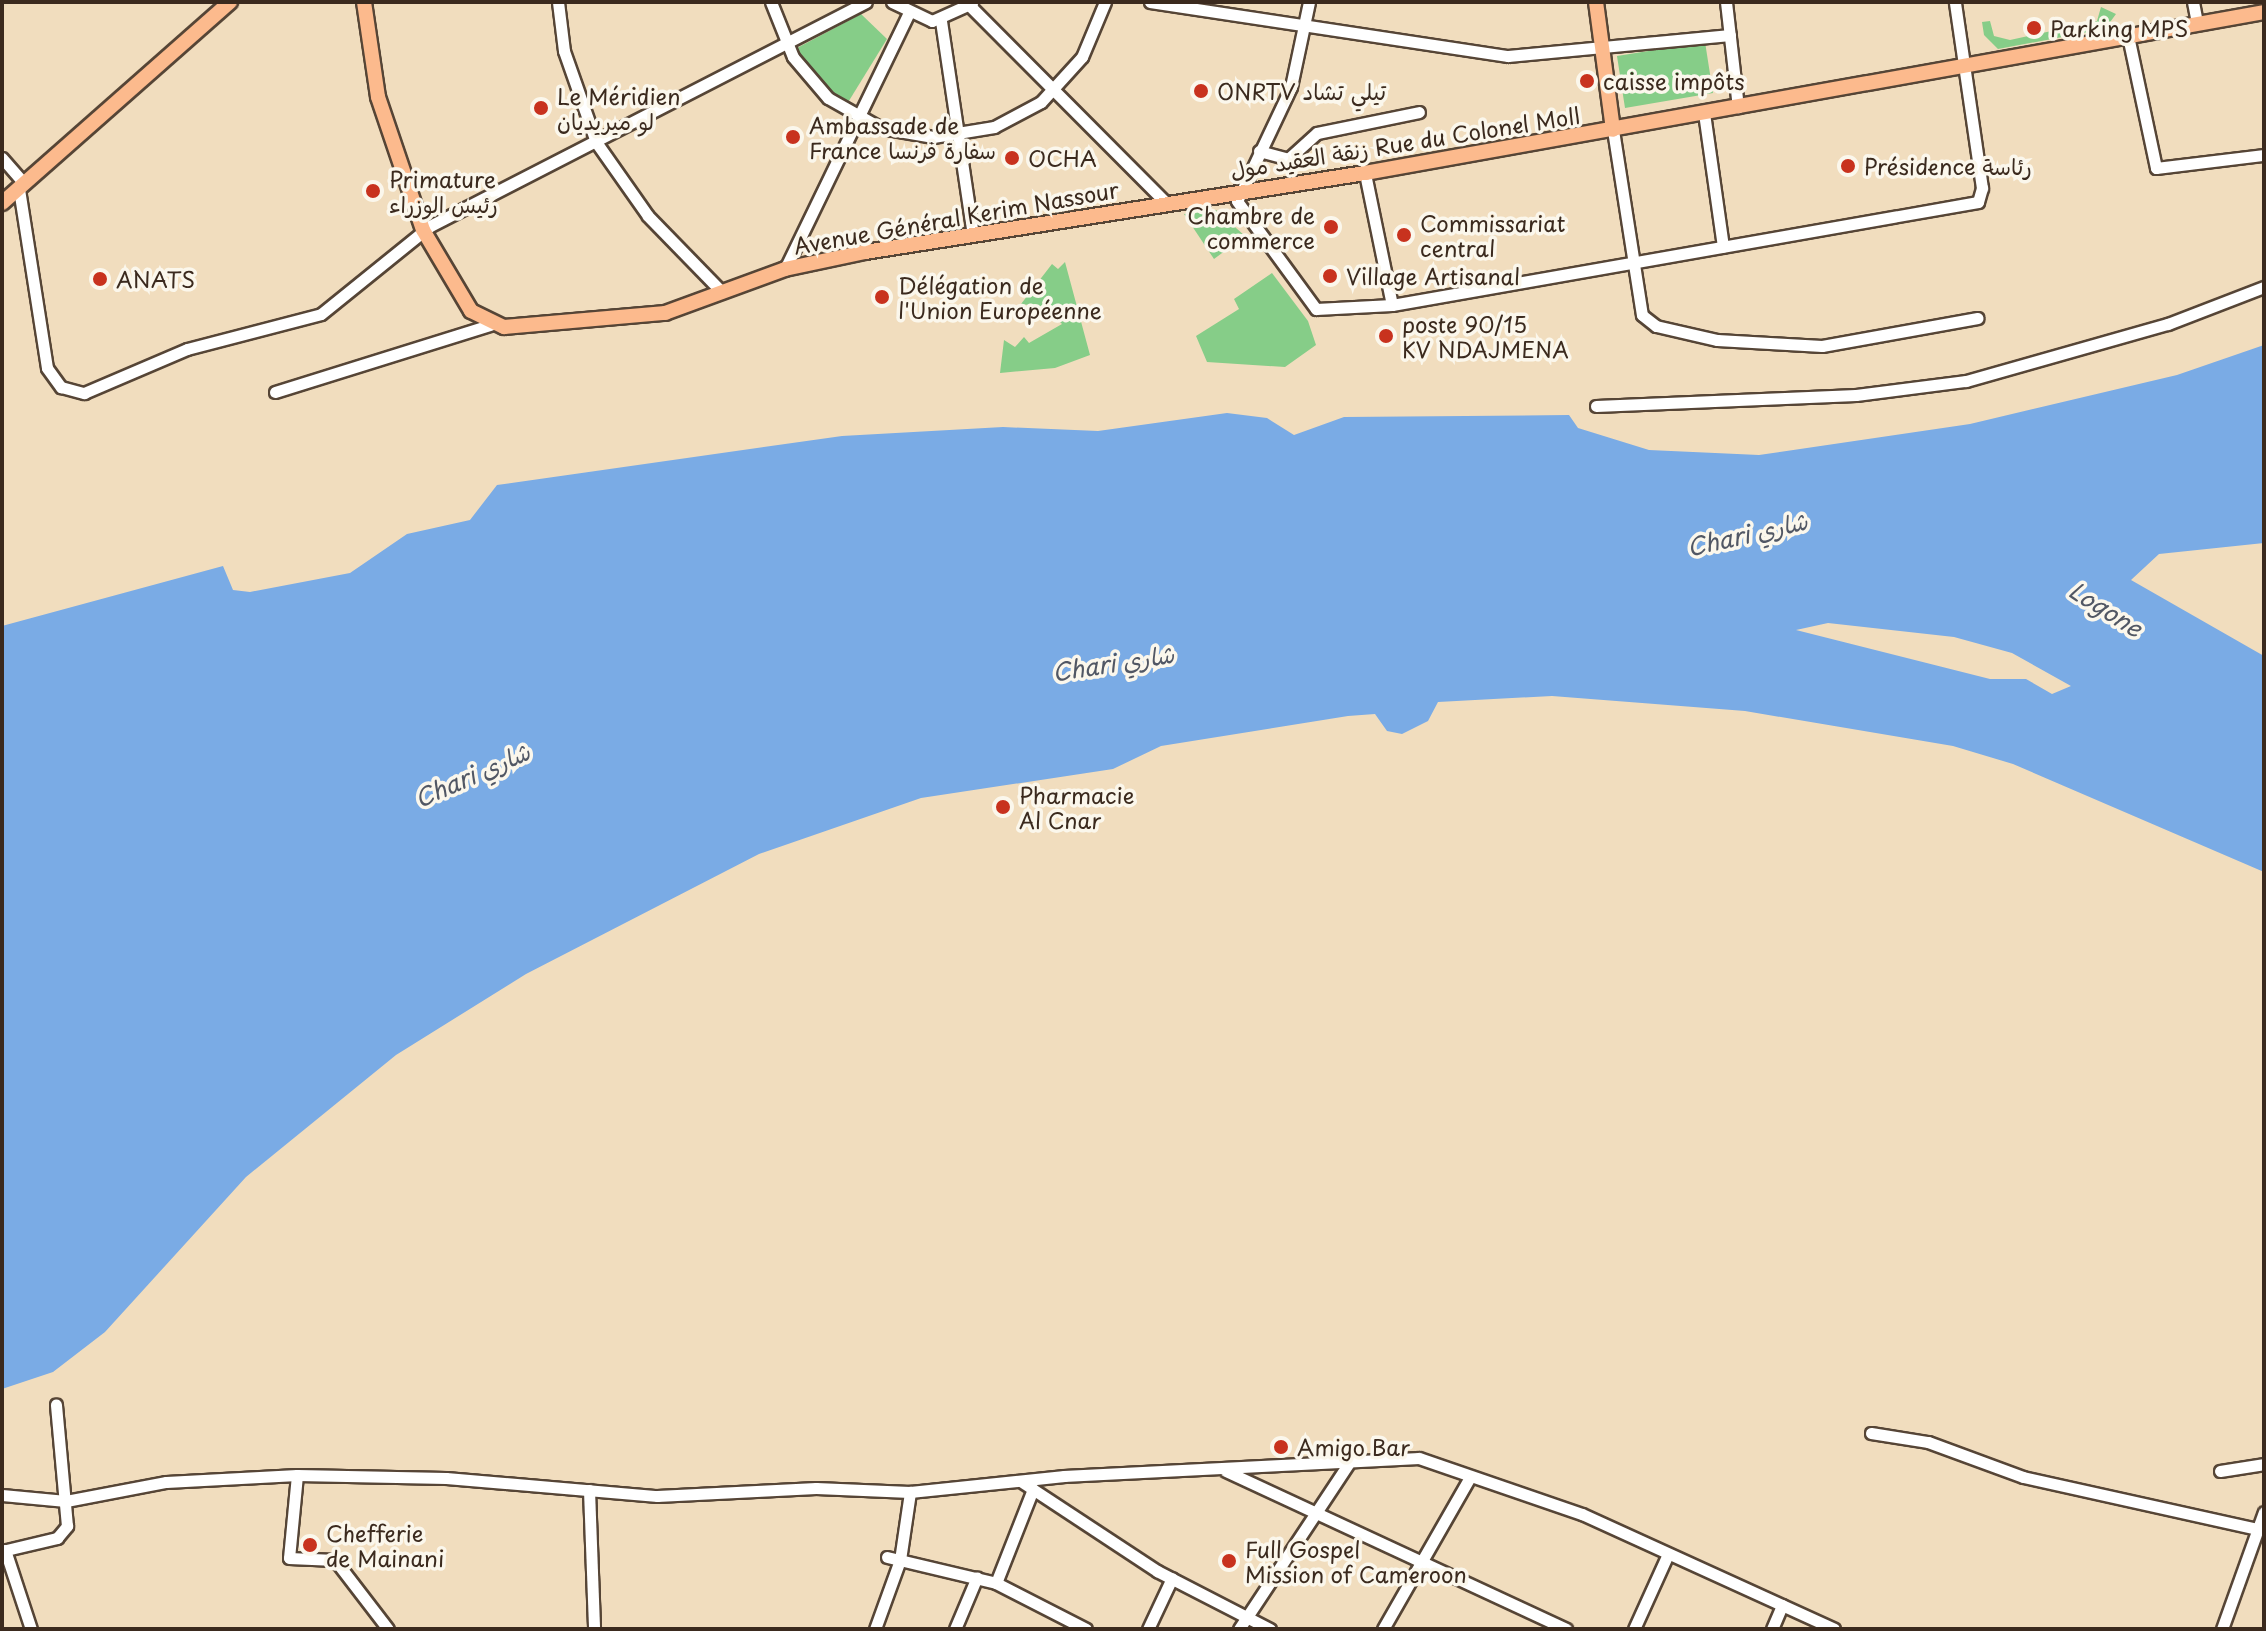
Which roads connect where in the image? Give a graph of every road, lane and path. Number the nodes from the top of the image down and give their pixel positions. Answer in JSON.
{"nodes":[{"id":1,"x":230,"y":2,"type":"edge"},
{"id":2,"x":364,"y":2,"type":"edge"},
{"id":3,"x":558,"y":2,"type":"edge"},
{"id":4,"x":771,"y":2,"type":"edge"},
{"id":5,"x":866,"y":2,"type":"edge"},
{"id":6,"x":892,"y":2,"type":"edge"},
{"id":7,"x":1105,"y":2,"type":"edge"},
{"id":8,"x":1150,"y":2,"type":"edge"},
{"id":9,"x":1309,"y":2,"type":"edge"},
{"id":10,"x":1596,"y":2,"type":"edge"},
{"id":11,"x":1726,"y":2,"type":"edge"},
{"id":12,"x":1955,"y":2,"type":"edge"},
{"id":13,"x":2193,"y":2,"type":"edge"},
{"id":14,"x":971,"y":4,"type":"edge"},
{"id":15,"x":2264,"y":12,"type":"edge"},
{"id":16,"x":908,"y":15,"type":"junction"},
{"id":17,"x":941,"y":21,"type":"junction"},
{"id":18,"x":1307,"y":23,"type":"junction"},
{"id":19,"x":2197,"y":23,"type":"junction"},
{"id":20,"x":1730,"y":35,"type":"junction"},
{"id":21,"x":2128,"y":36,"type":"junction"},
{"id":22,"x":785,"y":44,"type":"junction"},
{"id":23,"x":1603,"y":50,"type":"junction"},
{"id":24,"x":1963,"y":67,"type":"junction"},
{"id":25,"x":1053,"y":92,"type":"junction"},
{"id":26,"x":1738,"y":107,"type":"junction"},
{"id":27,"x":1419,"y":112,"type":"dead end"},
{"id":28,"x":1704,"y":113,"type":"junction"},
{"id":29,"x":857,"y":117,"type":"junction"},
{"id":30,"x":1613,"y":130,"type":"junction"},
{"id":31,"x":958,"y":136,"type":"junction"},
{"id":32,"x":596,"y":142,"type":"junction"},
{"id":33,"x":1259,"y":151,"type":"junction"},
{"id":34,"x":2264,"y":155,"type":"edge"},
{"id":35,"x":2,"y":158,"type":"edge"},
{"id":36,"x":1365,"y":173,"type":"junction"},
{"id":37,"x":22,"y":186,"type":"junction"},
{"id":38,"x":1237,"y":193,"type":"junction"},
{"id":39,"x":1168,"y":205,"type":"junction"},
{"id":40,"x":2,"y":206,"type":"edge"},
{"id":41,"x":24,"y":223,"type":"junction"},
{"id":42,"x":423,"y":230,"type":"junction"},
{"id":43,"x":973,"y":236,"type":"junction"},
{"id":44,"x":1723,"y":247,"type":"junction"},
{"id":45,"x":1632,"y":261,"type":"junction"},
{"id":46,"x":785,"y":269,"type":"junction"},
{"id":47,"x":2264,"y":287,"type":"edge"},
{"id":48,"x":722,"y":292,"type":"junction"},
{"id":49,"x":1392,"y":305,"type":"junction"},
{"id":50,"x":1977,"y":318,"type":"dead end"},
{"id":51,"x":490,"y":325,"type":"junction"},
{"id":52,"x":275,"y":392,"type":"dead end"},
{"id":53,"x":1596,"y":406,"type":"dead end"},
{"id":54,"x":56,"y":1404,"type":"dead end"},
{"id":55,"x":1871,"y":1433,"type":"dead end"},
{"id":56,"x":1352,"y":1458,"type":"junction"},
{"id":57,"x":2264,"y":1464,"type":"edge"},
{"id":58,"x":1224,"y":1470,"type":"junction"},
{"id":59,"x":2220,"y":1471,"type":"dead end"},
{"id":60,"x":297,"y":1475,"type":"junction"},
{"id":61,"x":1470,"y":1477,"type":"junction"},
{"id":62,"x":1022,"y":1482,"type":"junction"},
{"id":63,"x":1033,"y":1489,"type":"junction"},
{"id":64,"x":589,"y":1490,"type":"junction"},
{"id":65,"x":910,"y":1492,"type":"junction"},
{"id":66,"x":2,"y":1495,"type":"edge"},
{"id":67,"x":66,"y":1501,"type":"junction"},
{"id":68,"x":2264,"y":1512,"type":"edge"},
{"id":69,"x":1316,"y":1515,"type":"junction"},
{"id":70,"x":2258,"y":1530,"type":"edge"},
{"id":71,"x":4,"y":1551,"type":"edge"},
{"id":72,"x":1668,"y":1554,"type":"junction"},
{"id":73,"x":887,"y":1557,"type":"dead end"},
{"id":74,"x":900,"y":1560,"type":"junction"},
{"id":75,"x":1418,"y":1564,"type":"junction"},
{"id":76,"x":977,"y":1577,"type":"junction"},
{"id":77,"x":1172,"y":1578,"type":"junction"},
{"id":78,"x":996,"y":1583,"type":"junction"},
{"id":79,"x":1782,"y":1605,"type":"junction"},
{"id":80,"x":1541,"y":1617,"type":"junction"},
{"id":81,"x":1247,"y":1618,"type":"junction"},
{"id":82,"x":31,"y":1629,"type":"edge"},
{"id":83,"x":388,"y":1629,"type":"edge"},
{"id":84,"x":594,"y":1629,"type":"edge"},
{"id":85,"x":875,"y":1629,"type":"edge"},
{"id":86,"x":955,"y":1629,"type":"edge"},
{"id":87,"x":1086,"y":1629,"type":"edge"},
{"id":88,"x":1148,"y":1629,"type":"edge"},
{"id":89,"x":1239,"y":1629,"type":"edge"},
{"id":90,"x":1270,"y":1629,"type":"edge"},
{"id":91,"x":1383,"y":1629,"type":"edge"},
{"id":92,"x":1534,"y":1629,"type":"edge"},
{"id":93,"x":1566,"y":1629,"type":"edge"},
{"id":94,"x":1634,"y":1629,"type":"edge"},
{"id":95,"x":1772,"y":1629,"type":"edge"},
{"id":96,"x":1834,"y":1629,"type":"edge"},
{"id":97,"x":2222,"y":1629,"type":"edge"}],
"edges":[{"from":1,"to":37,"type":"main road"},
{"from":2,"to":42,"type":"main road"},
{"from":3,"to":32,"type":"street"},
{"from":4,"to":22,"type":"street"},
{"from":5,"to":22,"type":"street"},
{"from":6,"to":16,"type":"street"},
{"from":7,"to":25,"type":"street"},
{"from":8,"to":18,"type":"street"},
{"from":9,"to":18,"type":"street"},
{"from":10,"to":23,"type":"main road"},
{"from":11,"to":20,"type":"street"},
{"from":12,"to":24,"type":"street"},
{"from":13,"to":19,"type":"street"},
{"from":14,"to":17,"type":"street"},
{"from":14,"to":25,"type":"street"},
{"from":15,"to":19,"type":"main road","name":"زنقة العقيد مول Rue du Colonel Moll"},
{"from":16,"to":17,"type":"street"},
{"from":16,"to":29,"type":"street"},
{"from":17,"to":31,"type":"street"},
{"from":18,"to":23,"type":"street"},
{"from":18,"to":33,"type":"street"},
{"from":19,"to":21,"type":"main road","name":"زنقة العقيد مول Rue du Colonel Moll"},
{"from":20,"to":23,"type":"street"},
{"from":20,"to":26,"type":"street"},
{"from":21,"to":24,"type":"main road","name":"زنقة العقيد مول Rue du Colonel Moll"},
{"from":21,"to":34,"type":"street"},
{"from":22,"to":29,"type":"street"},
{"from":22,"to":32,"type":"street"},
{"from":23,"to":30,"type":"main road"},
{"from":24,"to":26,"type":"main road","name":"زنقة العقيد مول Rue du Colonel Moll"},
{"from":24,"to":44,"type":"street"},
{"from":25,"to":31,"type":"street"},
{"from":25,"to":39,"type":"street"},
{"from":26,"to":28,"type":"main road","name":"زنقة العقيد مول Rue du Colonel Moll"},
{"from":27,"to":33,"type":"street"},
{"from":28,"to":30,"type":"main road","name":"زنقة العقيد مول Rue du Colonel Moll"},
{"from":28,"to":44,"type":"street"},
{"from":29,"to":31,"type":"street"},
{"from":29,"to":46,"type":"street"},
{"from":30,"to":36,"type":"main road","name":"زنقة العقيد مول Rue du Colonel Moll"},
{"from":30,"to":45,"type":"street"},
{"from":31,"to":43,"type":"street"},
{"from":32,"to":42,"type":"street"},
{"from":32,"to":48,"type":"street"},
{"from":33,"to":38,"type":"street"},
{"from":35,"to":37,"type":"street"},
{"from":36,"to":38,"type":"main road","name":"زنقة العقيد مول Rue du Colonel Moll"},
{"from":36,"to":49,"type":"street"},
{"from":37,"to":40,"type":"main road"},
{"from":37,"to":41,"type":"street"},
{"from":38,"to":39,"type":"main road","name":"زنقة العقيد مول Rue du Colonel Moll"},
{"from":38,"to":49,"type":"street"},
{"from":39,"to":43,"type":"main road","name":"Avenue Général Kerim Nassour"},
{"from":40,"to":41,"type":"street"},
{"from":41,"to":42,"type":"street"},
{"from":42,"to":51,"type":"main road"},
{"from":43,"to":46,"type":"main road","name":"Avenue Général Kerim Nassour"},
{"from":44,"to":45,"type":"street"},
{"from":45,"to":49,"type":"street"},
{"from":45,"to":50,"type":"street"},
{"from":46,"to":48,"type":"main road","name":"Avenue Général Kerim Nassour"},
{"from":47,"to":53,"type":"street"},
{"from":48,"to":51,"type":"main road","name":"Avenue Général Kerim Nassour"},
{"from":51,"to":52,"type":"street"},
{"from":54,"to":67,"type":"street"},
{"from":55,"to":70,"type":"street"},
{"from":56,"to":58,"type":"street"},
{"from":56,"to":61,"type":"street"},
{"from":56,"to":69,"type":"street"},
{"from":57,"to":59,"type":"street"},
{"from":58,"to":62,"type":"street"},
{"from":58,"to":69,"type":"street"},
{"from":60,"to":64,"type":"street"},
{"from":60,"to":67,"type":"street"},
{"from":60,"to":83,"type":"street"},
{"from":61,"to":72,"type":"street"},
{"from":61,"to":75,"type":"street"},
{"from":62,"to":63,"type":"street"},
{"from":62,"to":65,"type":"street"},
{"from":63,"to":77,"type":"street"},
{"from":63,"to":78,"type":"street"},
{"from":64,"to":65,"type":"street"},
{"from":64,"to":84,"type":"street"},
{"from":65,"to":74,"type":"street"},
{"from":66,"to":67,"type":"street"},
{"from":67,"to":71,"type":"street"},
{"from":68,"to":70,"type":"street"},
{"from":69,"to":75,"type":"street"},
{"from":69,"to":81,"type":"street"},
{"from":70,"to":97,"type":"street"},
{"from":71,"to":82,"type":"street"},
{"from":72,"to":79,"type":"street"},
{"from":72,"to":94,"type":"street"},
{"from":73,"to":74,"type":"street"},
{"from":74,"to":76,"type":"street"},
{"from":74,"to":85,"type":"street"},
{"from":75,"to":80,"type":"street"},
{"from":75,"to":91,"type":"street"},
{"from":76,"to":78,"type":"street"},
{"from":76,"to":86,"type":"street"},
{"from":77,"to":81,"type":"street"},
{"from":77,"to":88,"type":"street"},
{"from":78,"to":87,"type":"street"},
{"from":79,"to":95,"type":"street"},
{"from":79,"to":96,"type":"street"},
{"from":80,"to":92,"type":"street"},
{"from":80,"to":93,"type":"street"},
{"from":81,"to":89,"type":"street"},
{"from":81,"to":90,"type":"street"}]}
